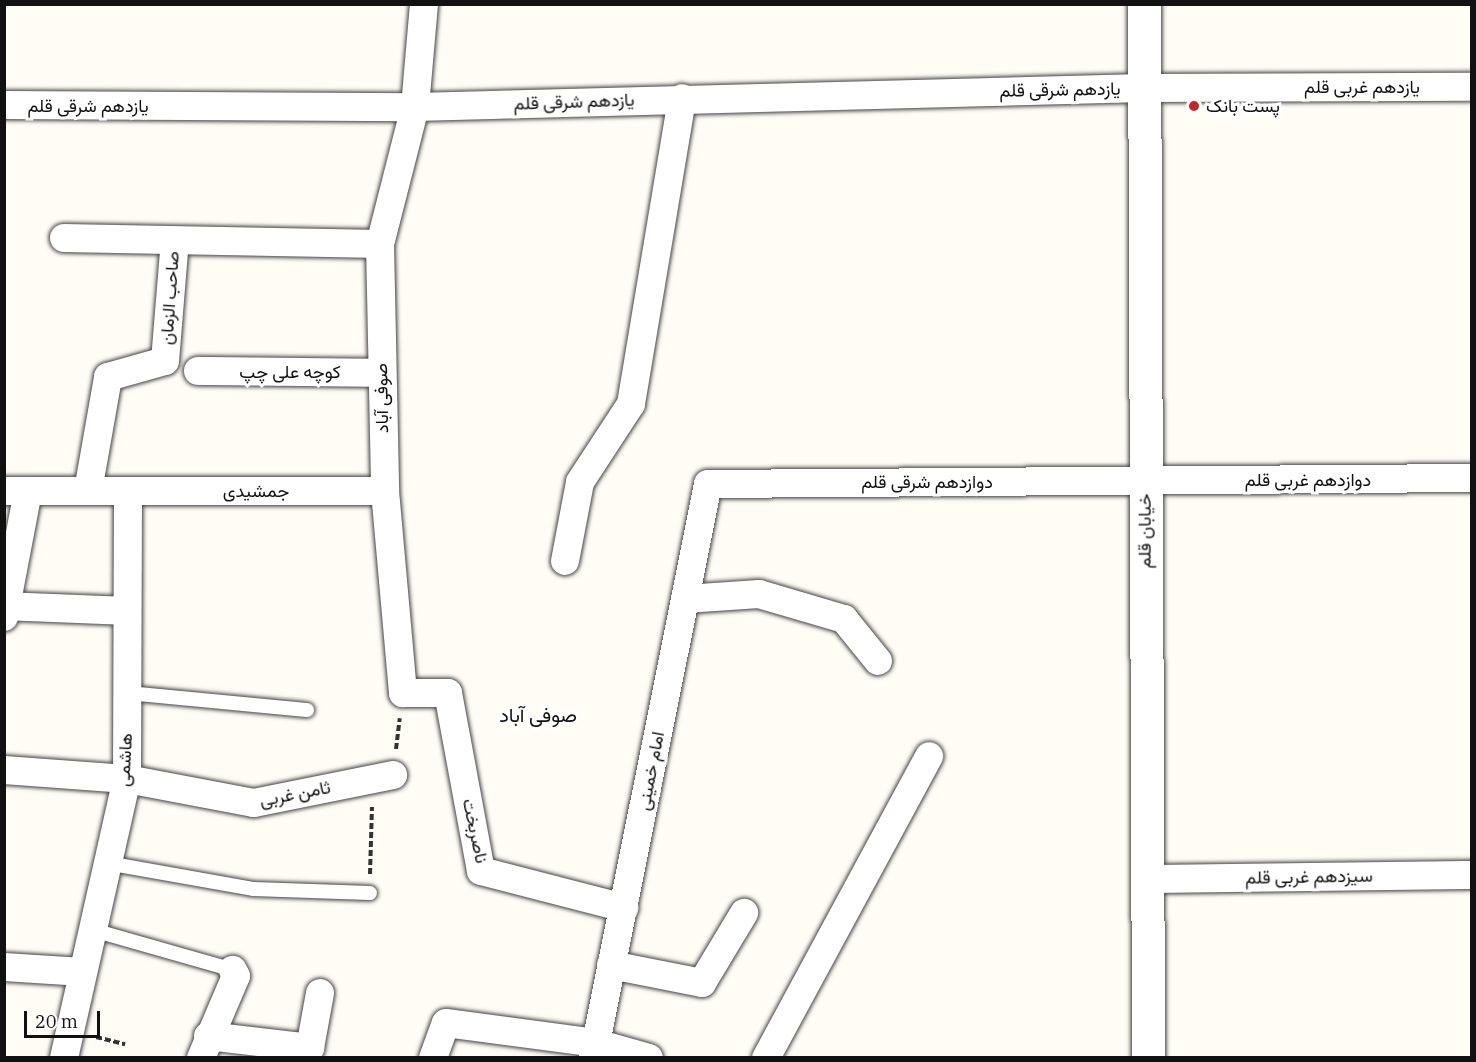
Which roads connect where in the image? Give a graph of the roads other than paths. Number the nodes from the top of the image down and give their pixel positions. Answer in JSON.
{"nodes":[{"id":1,"x":424,"y":4,"type":"edge"},
{"id":2,"x":1144,"y":4,"type":"edge"},
{"id":3,"x":1472,"y":87,"type":"edge"},
{"id":4,"x":1144,"y":88,"type":"junction"},
{"id":5,"x":682,"y":98,"type":"junction"},
{"id":6,"x":4,"y":105,"type":"edge"},
{"id":7,"x":415,"y":107,"type":"junction"},
{"id":8,"x":64,"y":238,"type":"dead end"},
{"id":9,"x":175,"y":240,"type":"junction"},
{"id":10,"x":380,"y":244,"type":"junction"},
{"id":11,"x":198,"y":371,"type":"dead end"},
{"id":12,"x":381,"y":373,"type":"junction"},
{"id":13,"x":1472,"y":478,"type":"edge"},
{"id":14,"x":1145,"y":481,"type":"junction"},
{"id":15,"x":708,"y":483,"type":"joint"},
{"id":16,"x":385,"y":490,"type":"junction"},
{"id":17,"x":16,"y":491,"type":"edge"},
{"id":18,"x":88,"y":491,"type":"junction"},
{"id":19,"x":128,"y":491,"type":"junction"},
{"id":20,"x":565,"y":561,"type":"dead end"},
{"id":21,"x":686,"y":599,"type":"junction"},
{"id":22,"x":6,"y":610,"type":"edge"},
{"id":23,"x":127,"y":611,"type":"junction"},
{"id":24,"x":878,"y":661,"type":"dead end"},
{"id":25,"x":127,"y":693,"type":"junction"},
{"id":26,"x":403,"y":693,"type":"joint"},
{"id":27,"x":307,"y":710,"type":"dead end"},
{"id":28,"x":929,"y":756,"type":"dead end"},
{"id":29,"x":4,"y":770,"type":"edge"},
{"id":30,"x":393,"y":775,"type":"road end"},
{"id":31,"x":127,"y":780,"type":"junction"},
{"id":32,"x":107,"y":863,"type":"junction"},
{"id":33,"x":1472,"y":875,"type":"edge"},
{"id":34,"x":1147,"y":879,"type":"junction"},
{"id":35,"x":370,"y":893,"type":"road end"},
{"id":36,"x":624,"y":909,"type":"junction"},
{"id":37,"x":744,"y":913,"type":"dead end"},
{"id":38,"x":93,"y":930,"type":"junction"},
{"id":39,"x":611,"y":964,"type":"junction"},
{"id":40,"x":4,"y":967,"type":"edge"},
{"id":41,"x":233,"y":970,"type":"joint"},
{"id":42,"x":83,"y":972,"type":"junction"},
{"id":43,"x":320,"y":993,"type":"dead end"},
{"id":44,"x":205,"y":1047,"type":"edge"},
{"id":45,"x":594,"y":1050,"type":"edge"},
{"id":46,"x":64,"y":1058,"type":"edge"},
{"id":47,"x":433,"y":1058,"type":"edge"},
{"id":48,"x":649,"y":1058,"type":"edge"},
{"id":49,"x":766,"y":1058,"type":"edge"},
{"id":50,"x":1148,"y":1058,"type":"edge"}],
"edges":[{"from":1,"to":7,"type":"street","name":"صوفی آباد"},
{"from":2,"to":4,"type":"street","name":"خیابان قلم"},
{"from":3,"to":4,"type":"street","name":"یازدهم غربی قلم"},
{"from":4,"to":5,"type":"street","name":"یازدهم شرقی قلم"},
{"from":4,"to":14,"type":"street","name":"خیابان قلم"},
{"from":5,"to":7,"type":"street","name":"یازدهم شرقی قلم"},
{"from":5,"to":20,"type":"street"},
{"from":6,"to":7,"type":"street","name":"یازدهم شرقی قلم"},
{"from":7,"to":10,"type":"street","name":"صوفی آباد"},
{"from":8,"to":9,"type":"street","name":"صاحب الزمان"},
{"from":9,"to":10,"type":"street","name":"صاحب الزمان"},
{"from":9,"to":18,"type":"street","name":"صاحب الزمان"},
{"from":10,"to":12,"type":"street","name":"صوفی آباد"},
{"from":11,"to":12,"type":"street","name":"کوچه علی چپ"},
{"from":12,"to":16,"type":"street","name":"صوفی آباد"},
{"from":13,"to":14,"type":"street","name":"دوازدهم غربی قلم"},
{"from":14,"to":15,"type":"street","name":"دوازدهم شرقی قلم"},
{"from":14,"to":34,"type":"street","name":"خیابان قلم"},
{"from":15,"to":21,"type":"street","name":"امام خمینی"},
{"from":16,"to":19,"type":"street","name":"جمشیدی"},
{"from":16,"to":26,"type":"street","name":"صوفی آباد"},
{"from":17,"to":18,"type":"street","name":"جمشیدی"},
{"from":17,"to":22,"type":"street"},
{"from":18,"to":19,"type":"street","name":"جمشیدی"},
{"from":19,"to":23,"type":"street","name":"هاشمی"},
{"from":21,"to":24,"type":"street"},
{"from":21,"to":36,"type":"street","name":"امام خمینی"},
{"from":22,"to":23,"type":"street"},
{"from":23,"to":25,"type":"street","name":"هاشمی"},
{"from":25,"to":27,"type":"lane"},
{"from":25,"to":31,"type":"street","name":"هاشمی"},
{"from":26,"to":36,"type":"street","name":"ناصربخت"},
{"from":28,"to":49,"type":"street"},
{"from":29,"to":31,"type":"street","name":"ثامن غربی"},
{"from":30,"to":31,"type":"street","name":"ثامن غربی"},
{"from":31,"to":32,"type":"street","name":"هاشمی"},
{"from":32,"to":35,"type":"lane"},
{"from":32,"to":38,"type":"street","name":"هاشمی"},
{"from":33,"to":34,"type":"street","name":"سیزدهم غربی قلم"},
{"from":34,"to":50,"type":"street","name":"خیابان قلم"},
{"from":36,"to":39,"type":"street","name":"امام خمینی"},
{"from":37,"to":39,"type":"street"},
{"from":38,"to":41,"type":"lane"},
{"from":38,"to":42,"type":"street","name":"هاشمی"},
{"from":39,"to":45,"type":"street","name":"امام خمینی"},
{"from":40,"to":42,"type":"street"},
{"from":41,"to":44,"type":"street"},
{"from":42,"to":46,"type":"street","name":"هاشمی"},
{"from":43,"to":44,"type":"street"},
{"from":45,"to":47,"type":"street"},
{"from":45,"to":48,"type":"street"}]}
